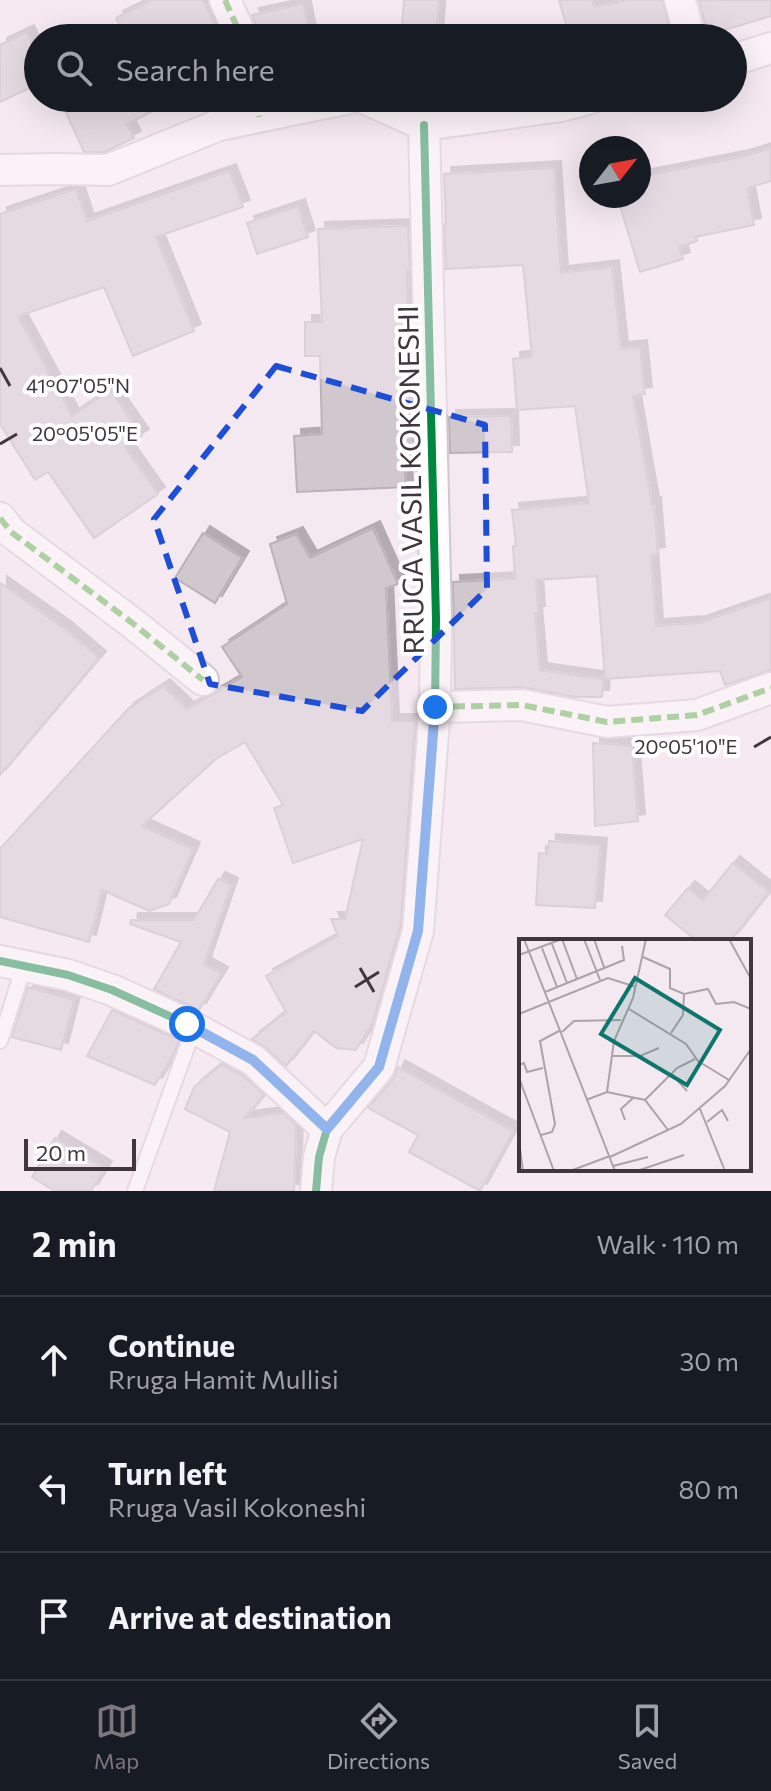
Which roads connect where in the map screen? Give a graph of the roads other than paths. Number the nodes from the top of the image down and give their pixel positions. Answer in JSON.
{"nodes":[{"id":1,"x":225,"y":0,"type":"edge"},
{"id":2,"x":680,"y":0,"type":"edge"},
{"id":3,"x":236,"y":24,"type":"edge"},
{"id":4,"x":686,"y":24,"type":"edge"},
{"id":5,"x":771,"y":48,"type":"edge"},
{"id":6,"x":747,"y":56,"type":"edge"},
{"id":7,"x":249,"y":112,"type":"edge"},
{"id":8,"x":395,"y":112,"type":"edge"},
{"id":9,"x":518,"y":112,"type":"edge"},
{"id":10,"x":424,"y":125,"type":"junction"},
{"id":11,"x":0,"y":170,"type":"edge"},
{"id":12,"x":0,"y":518,"type":"edge"},
{"id":13,"x":203,"y":680,"type":"dead end"},
{"id":14,"x":771,"y":688,"type":"edge"},
{"id":15,"x":435,"y":707,"type":"junction"},
{"id":16,"x":12,"y":963,"type":"edge"},
{"id":17,"x":194,"y":1028,"type":"junction"},
{"id":18,"x":0,"y":1041,"type":"edge"},
{"id":19,"x":327,"y":1129,"type":"junction"},
{"id":20,"x":135,"y":1191,"type":"edge"},
{"id":21,"x":316,"y":1191,"type":"edge"}],
"edges":[{"from":1,"to":3,"type":"street"},
{"from":2,"to":4,"type":"street"},
{"from":5,"to":6,"type":"street"},
{"from":7,"to":11,"type":"street"},
{"from":8,"to":10,"type":"street"},
{"from":9,"to":10,"type":"street"},
{"from":10,"to":15,"type":"street","name":"RRUGA VASIL KOKONESHI"},
{"from":12,"to":13,"type":"street"},
{"from":14,"to":15,"type":"street"},
{"from":15,"to":19,"type":"street","name":"RRUGA VASIL KOKONESHI"},
{"from":16,"to":17,"type":"street"},
{"from":16,"to":18,"type":"lane"},
{"from":17,"to":19,"type":"street"},
{"from":17,"to":20,"type":"lane"},
{"from":19,"to":21,"type":"street","name":"RRUGA VASIL KOKONESHI"}]}
